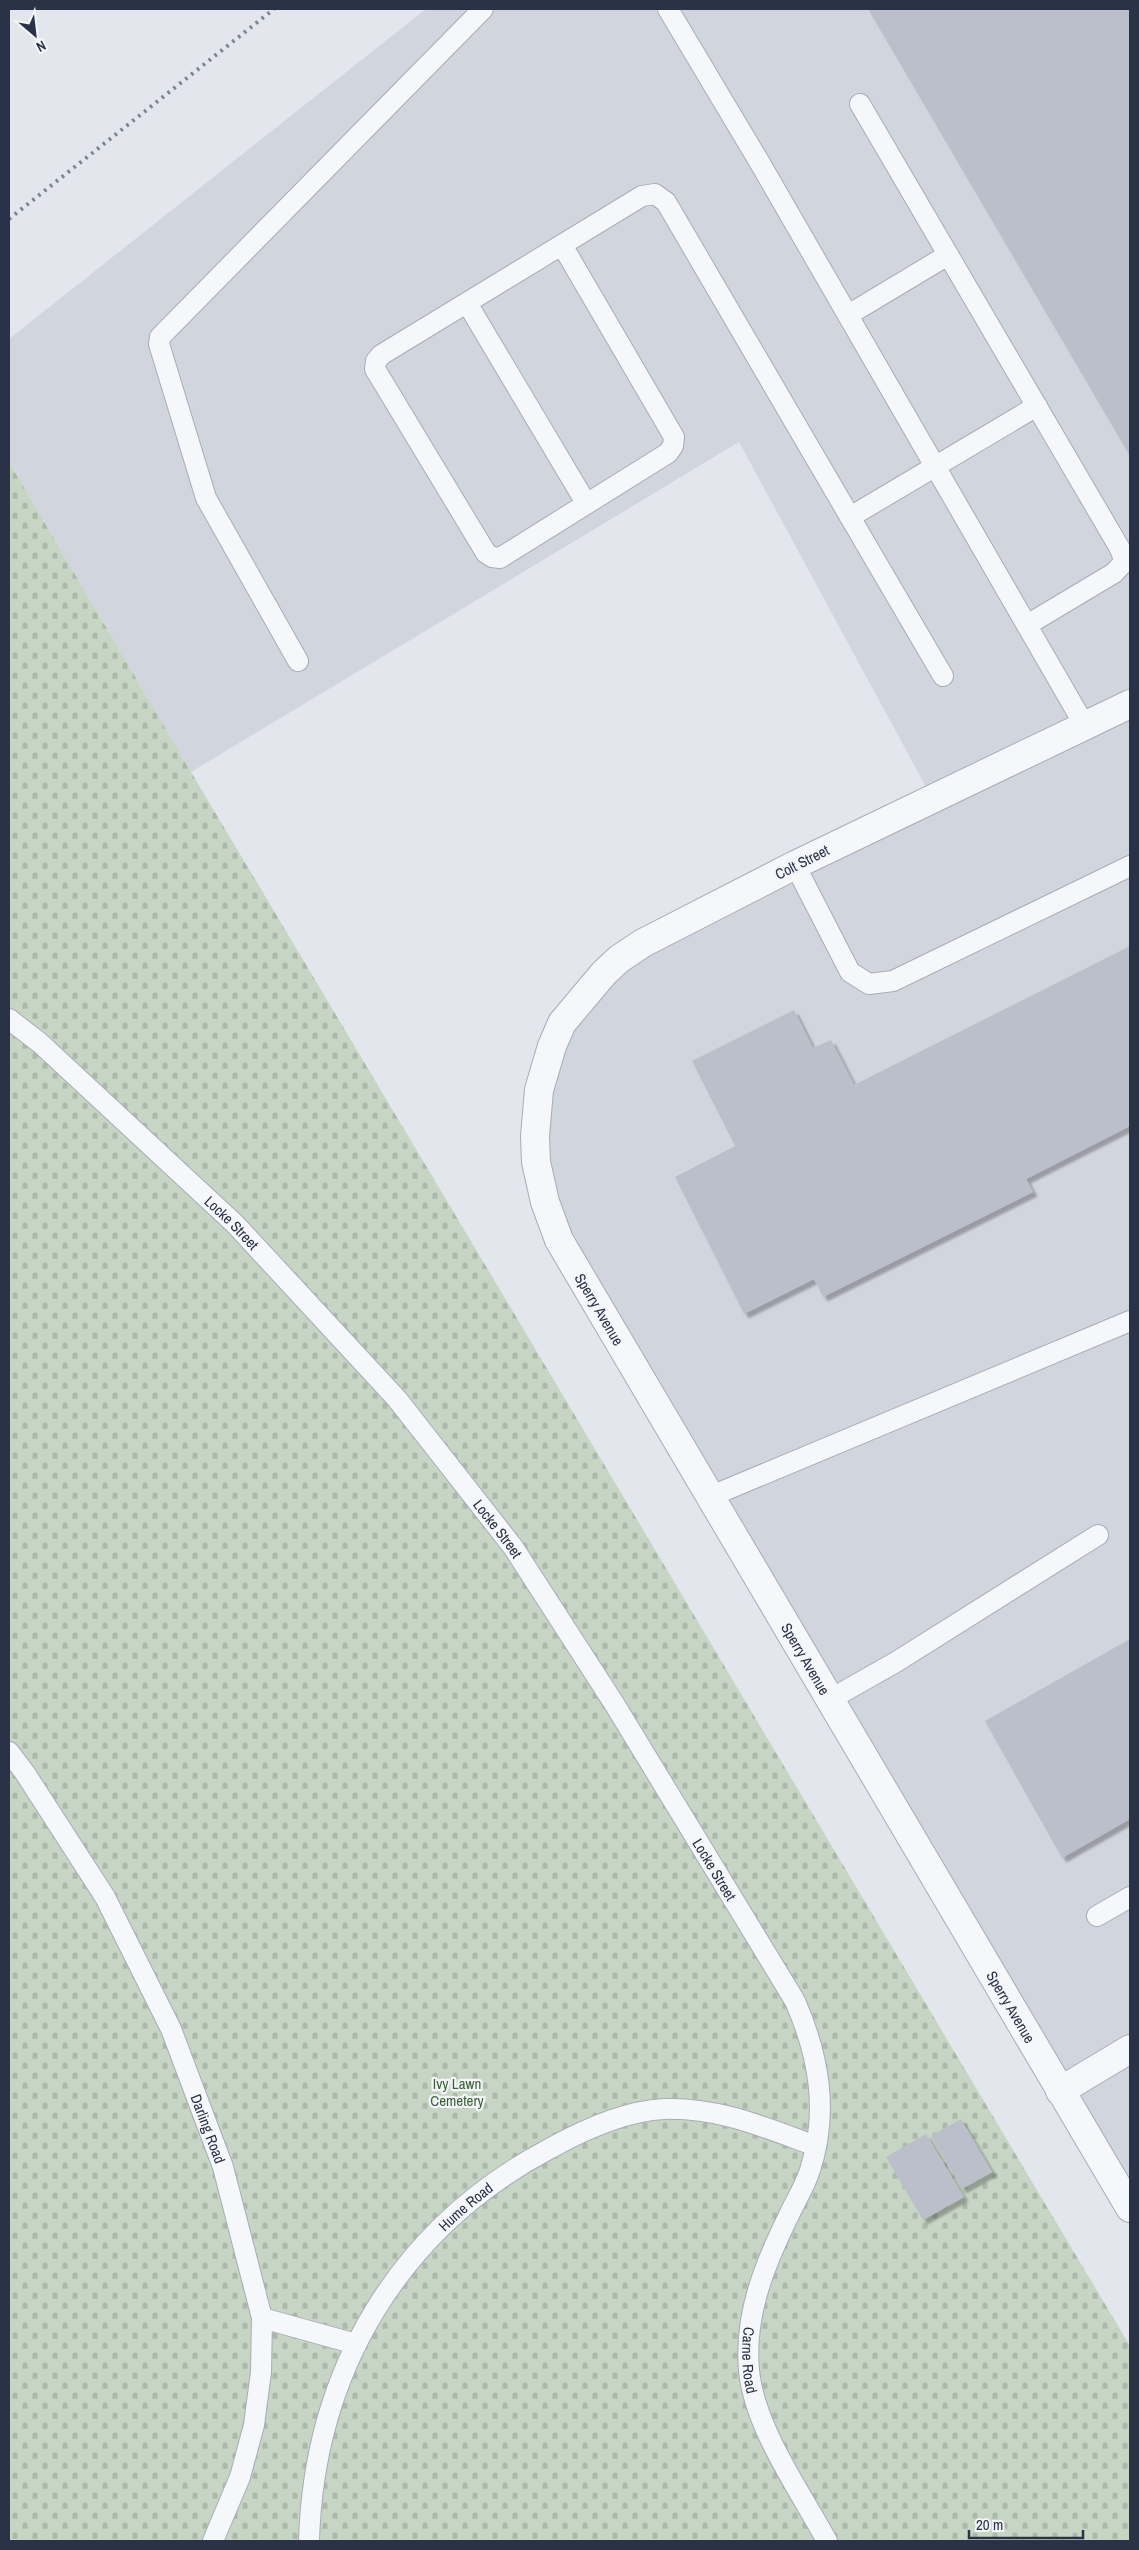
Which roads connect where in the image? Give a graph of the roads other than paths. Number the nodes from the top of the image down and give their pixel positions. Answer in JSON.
{"nodes":[{"id":1,"x":483,"y":9,"type":"edge"},
{"id":2,"x":668,"y":9,"type":"edge"},
{"id":3,"x":860,"y":104,"type":"dead end"},
{"id":4,"x":562,"y":245,"type":"junction"},
{"id":5,"x":948,"y":255,"type":"junction"},
{"id":6,"x":467,"y":302,"type":"junction"},
{"id":7,"x":848,"y":315,"type":"junction"},
{"id":8,"x":1037,"y":406,"type":"junction"},
{"id":9,"x":936,"y":466,"type":"junction"},
{"id":10,"x":586,"y":503,"type":"junction"},
{"id":11,"x":850,"y":518,"type":"junction"},
{"id":12,"x":1027,"y":625,"type":"junction"},
{"id":13,"x":298,"y":661,"type":"dead end"},
{"id":14,"x":943,"y":676,"type":"dead end"},
{"id":15,"x":1130,"y":704,"type":"edge"},
{"id":16,"x":1085,"y":726,"type":"junction"},
{"id":17,"x":795,"y":865,"type":"junction"},
{"id":18,"x":1130,"y":866,"type":"edge"},
{"id":19,"x":9,"y":1019,"type":"edge"},
{"id":20,"x":539,"y":1090,"type":"joint"},
{"id":21,"x":1130,"y":1321,"type":"edge"},
{"id":22,"x":709,"y":1497,"type":"junction"},
{"id":23,"x":1098,"y":1535,"type":"dead end"},
{"id":24,"x":829,"y":1700,"type":"junction"},
{"id":25,"x":9,"y":1752,"type":"edge"},
{"id":26,"x":1130,"y":1897,"type":"edge"},
{"id":27,"x":1097,"y":1916,"type":"dead end"},
{"id":28,"x":1130,"y":2049,"type":"edge"},
{"id":29,"x":1060,"y":2091,"type":"junction"},
{"id":30,"x":816,"y":2146,"type":"junction"},
{"id":31,"x":1130,"y":2208,"type":"edge"},
{"id":32,"x":262,"y":2318,"type":"junction"},
{"id":33,"x":356,"y":2344,"type":"junction"},
{"id":34,"x":213,"y":2541,"type":"edge"},
{"id":35,"x":309,"y":2541,"type":"edge"},
{"id":36,"x":827,"y":2541,"type":"edge"}],
"edges":[{"from":1,"to":13,"type":"lane"},
{"from":2,"to":7,"type":"lane"},
{"from":3,"to":5,"type":"lane"},
{"from":4,"to":6,"type":"lane"},
{"from":4,"to":10,"type":"lane"},
{"from":4,"to":11,"type":"lane"},
{"from":5,"to":7,"type":"lane"},
{"from":5,"to":8,"type":"lane"},
{"from":6,"to":10,"type":"lane"},
{"from":6,"to":10,"type":"lane"},
{"from":7,"to":9,"type":"lane"},
{"from":8,"to":9,"type":"lane"},
{"from":8,"to":12,"type":"lane"},
{"from":9,"to":11,"type":"lane"},
{"from":9,"to":12,"type":"lane"},
{"from":11,"to":14,"type":"lane"},
{"from":12,"to":16,"type":"lane"},
{"from":15,"to":16,"type":"street","name":"Colt Street"},
{"from":16,"to":17,"type":"street","name":"Colt Street"},
{"from":17,"to":18,"type":"lane"},
{"from":17,"to":20,"type":"street","name":"Colt Street"},
{"from":19,"to":30,"type":"lane","name":"Locke Street"},
{"from":20,"to":22,"type":"street","name":"Sperry Avenue"},
{"from":21,"to":22,"type":"lane"},
{"from":22,"to":24,"type":"street","name":"Sperry Avenue"},
{"from":23,"to":24,"type":"lane"},
{"from":24,"to":29,"type":"street","name":"Sperry Avenue"},
{"from":25,"to":32,"type":"lane","name":"Darling Road"},
{"from":26,"to":27,"type":"lane"},
{"from":28,"to":29,"type":"street"},
{"from":29,"to":31,"type":"street","name":"Sperry Avenue"},
{"from":30,"to":33,"type":"lane","name":"Hume Road"},
{"from":30,"to":36,"type":"lane","name":"Carne Road"},
{"from":32,"to":33,"type":"lane"},
{"from":32,"to":34,"type":"lane","name":"Darling Road"},
{"from":33,"to":35,"type":"lane","name":"Hume Road"}]}
